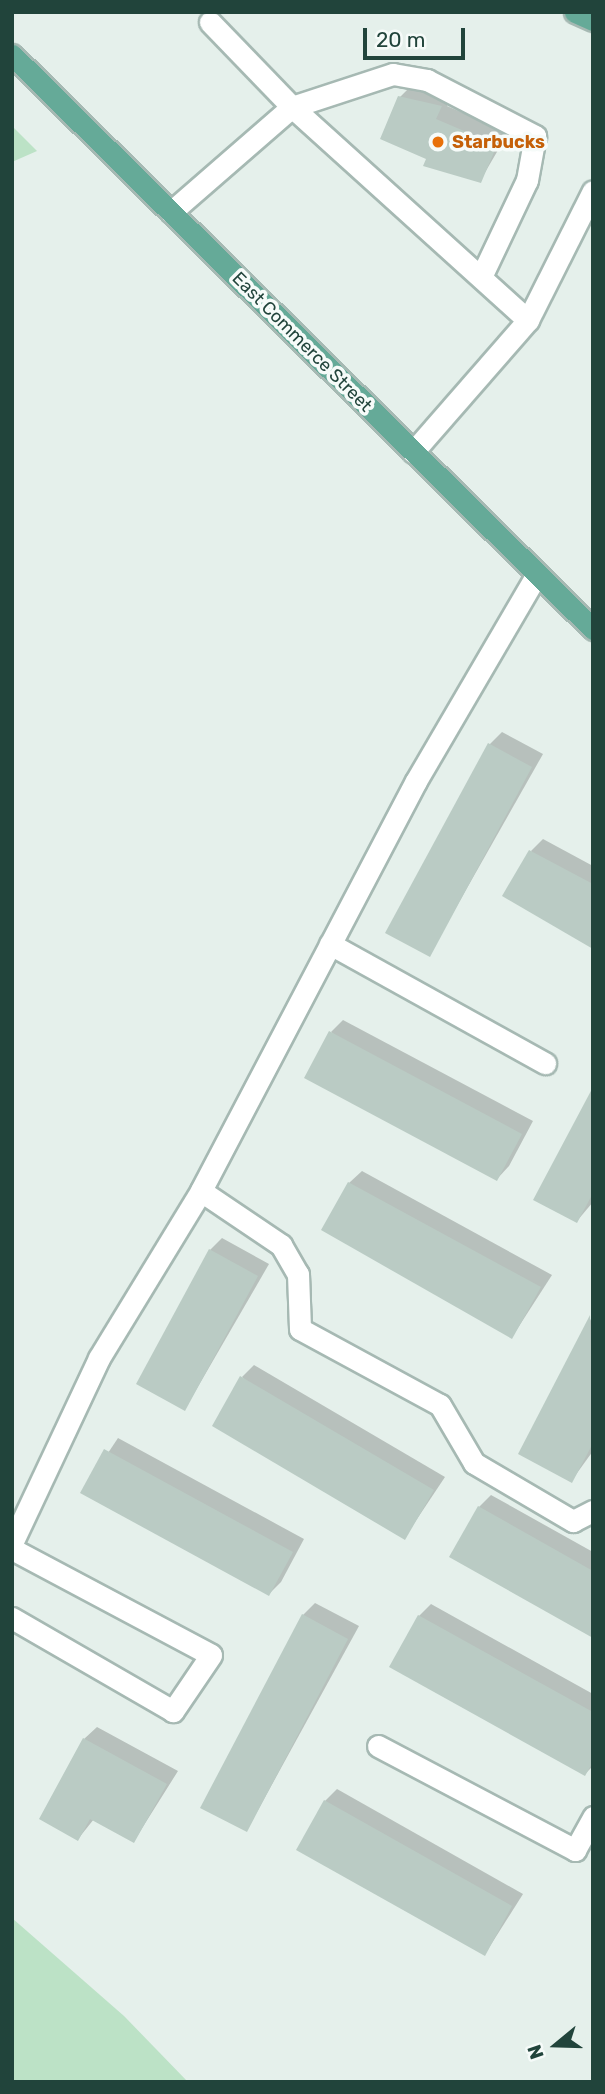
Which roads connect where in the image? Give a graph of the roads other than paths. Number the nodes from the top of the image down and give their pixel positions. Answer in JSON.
{"nodes":[{"id":1,"x":575,"y":12,"type":"edge"},
{"id":2,"x":593,"y":20,"type":"edge"},
{"id":3,"x":210,"y":22,"type":"dead end"},
{"id":4,"x":12,"y":55,"type":"edge"},
{"id":5,"x":292,"y":107,"type":"junction"},
{"id":6,"x":593,"y":191,"type":"edge"},
{"id":7,"x":171,"y":212,"type":"junction"},
{"id":8,"x":481,"y":277,"type":"junction"},
{"id":9,"x":527,"y":320,"type":"junction"},
{"id":10,"x":413,"y":452,"type":"junction"},
{"id":11,"x":537,"y":574,"type":"junction"},
{"id":12,"x":593,"y":629,"type":"edge"},
{"id":13,"x":330,"y":944,"type":"junction"},
{"id":14,"x":545,"y":1063,"type":"dead end"},
{"id":15,"x":201,"y":1191,"type":"junction"},
{"id":16,"x":593,"y":1511,"type":"edge"},
{"id":17,"x":12,"y":1544,"type":"edge"},
{"id":18,"x":12,"y":1549,"type":"edge"},
{"id":19,"x":12,"y":1618,"type":"edge"},
{"id":20,"x":378,"y":1746,"type":"dead end"},
{"id":21,"x":593,"y":1817,"type":"edge"}],
"edges":[{"from":1,"to":2,"type":"main road"},
{"from":3,"to":5,"type":"lane"},
{"from":4,"to":7,"type":"main road","name":"East Commerce Street"},
{"from":5,"to":7,"type":"lane"},
{"from":5,"to":8,"type":"lane"},
{"from":5,"to":8,"type":"lane"},
{"from":6,"to":9,"type":"lane"},
{"from":7,"to":10,"type":"main road","name":"East Commerce Street"},
{"from":8,"to":9,"type":"lane"},
{"from":9,"to":10,"type":"lane"},
{"from":10,"to":11,"type":"main road","name":"East Commerce Street"},
{"from":11,"to":12,"type":"main road","name":"East Commerce Street"},
{"from":11,"to":13,"type":"lane"},
{"from":13,"to":14,"type":"lane"},
{"from":13,"to":15,"type":"lane"},
{"from":15,"to":16,"type":"lane"},
{"from":15,"to":17,"type":"lane"},
{"from":18,"to":19,"type":"lane"},
{"from":20,"to":21,"type":"lane"}]}
